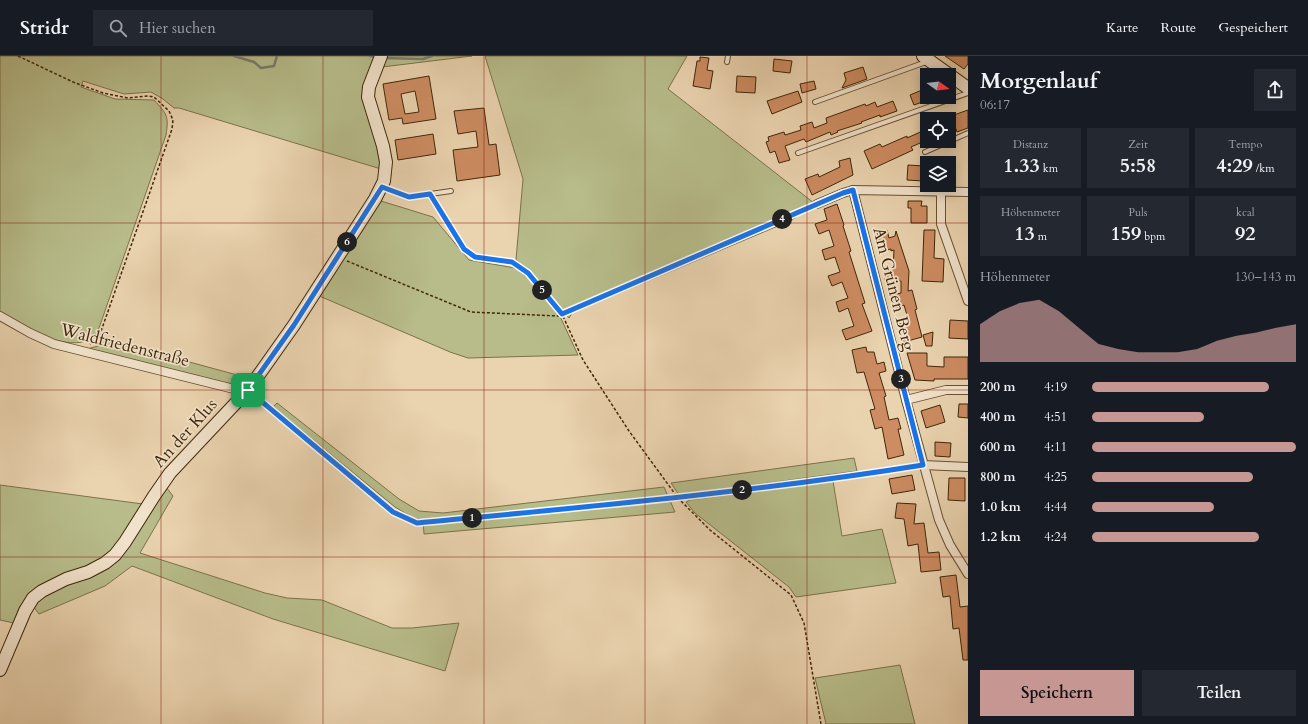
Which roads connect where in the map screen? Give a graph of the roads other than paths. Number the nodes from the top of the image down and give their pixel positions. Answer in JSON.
{"nodes":[{"id":1,"x":381,"y":56,"type":"edge"},
{"id":2,"x":728,"y":56,"type":"edge"},
{"id":3,"x":926,"y":58,"type":"edge"},
{"id":4,"x":727,"y":62,"type":"dead end"},
{"id":5,"x":968,"y":88,"type":"edge"},
{"id":6,"x":968,"y":93,"type":"edge"},
{"id":7,"x":815,"y":102,"type":"dead end"},
{"id":8,"x":968,"y":133,"type":"edge"},
{"id":9,"x":925,"y":152,"type":"dead end"},
{"id":10,"x":798,"y":153,"type":"dead end"},
{"id":11,"x":382,"y":187,"type":"junction"},
{"id":12,"x":853,"y":190,"type":"junction"},
{"id":13,"x":451,"y":191,"type":"dead end"},
{"id":14,"x":920,"y":192,"type":"edge"},
{"id":15,"x":941,"y":192,"type":"edge"},
{"id":16,"x":956,"y":192,"type":"edge"},
{"id":17,"x":968,"y":192,"type":"edge"},
{"id":18,"x":817,"y":204,"type":"road end"},
{"id":19,"x":968,"y":301,"type":"edge"},
{"id":20,"x":0,"y":316,"type":"edge"},
{"id":21,"x":968,"y":390,"type":"edge"},
{"id":22,"x":247,"y":391,"type":"junction"},
{"id":23,"x":906,"y":400,"type":"junction"},
{"id":24,"x":923,"y":465,"type":"junction"},
{"id":25,"x":968,"y":466,"type":"edge"},
{"id":26,"x":968,"y":574,"type":"edge"},
{"id":27,"x":0,"y":670,"type":"edge"}],
"edges":[{"from":1,"to":11,"type":"street","name":"An der Klus"},
{"from":2,"to":4,"type":"lane"},
{"from":3,"to":5,"type":"street"},
{"from":3,"to":7,"type":"lane"},
{"from":6,"to":10,"type":"lane"},
{"from":8,"to":9,"type":"lane"},
{"from":11,"to":13,"type":"lane"},
{"from":11,"to":22,"type":"street","name":"An der Klus"},
{"from":12,"to":14,"type":"street"},
{"from":12,"to":18,"type":"street"},
{"from":12,"to":23,"type":"street","name":"Am Grünen Berg"},
{"from":15,"to":19,"type":"street"},
{"from":16,"to":17,"type":"street"},
{"from":20,"to":22,"type":"street","name":"Waldfriedenstraße"},
{"from":21,"to":23,"type":"street"},
{"from":22,"to":27,"type":"street","name":"An der Klus"},
{"from":23,"to":24,"type":"street","name":"Am Grünen Berg"},
{"from":24,"to":25,"type":"street"},
{"from":24,"to":26,"type":"street","name":"Am Grünen Berg"}]}
